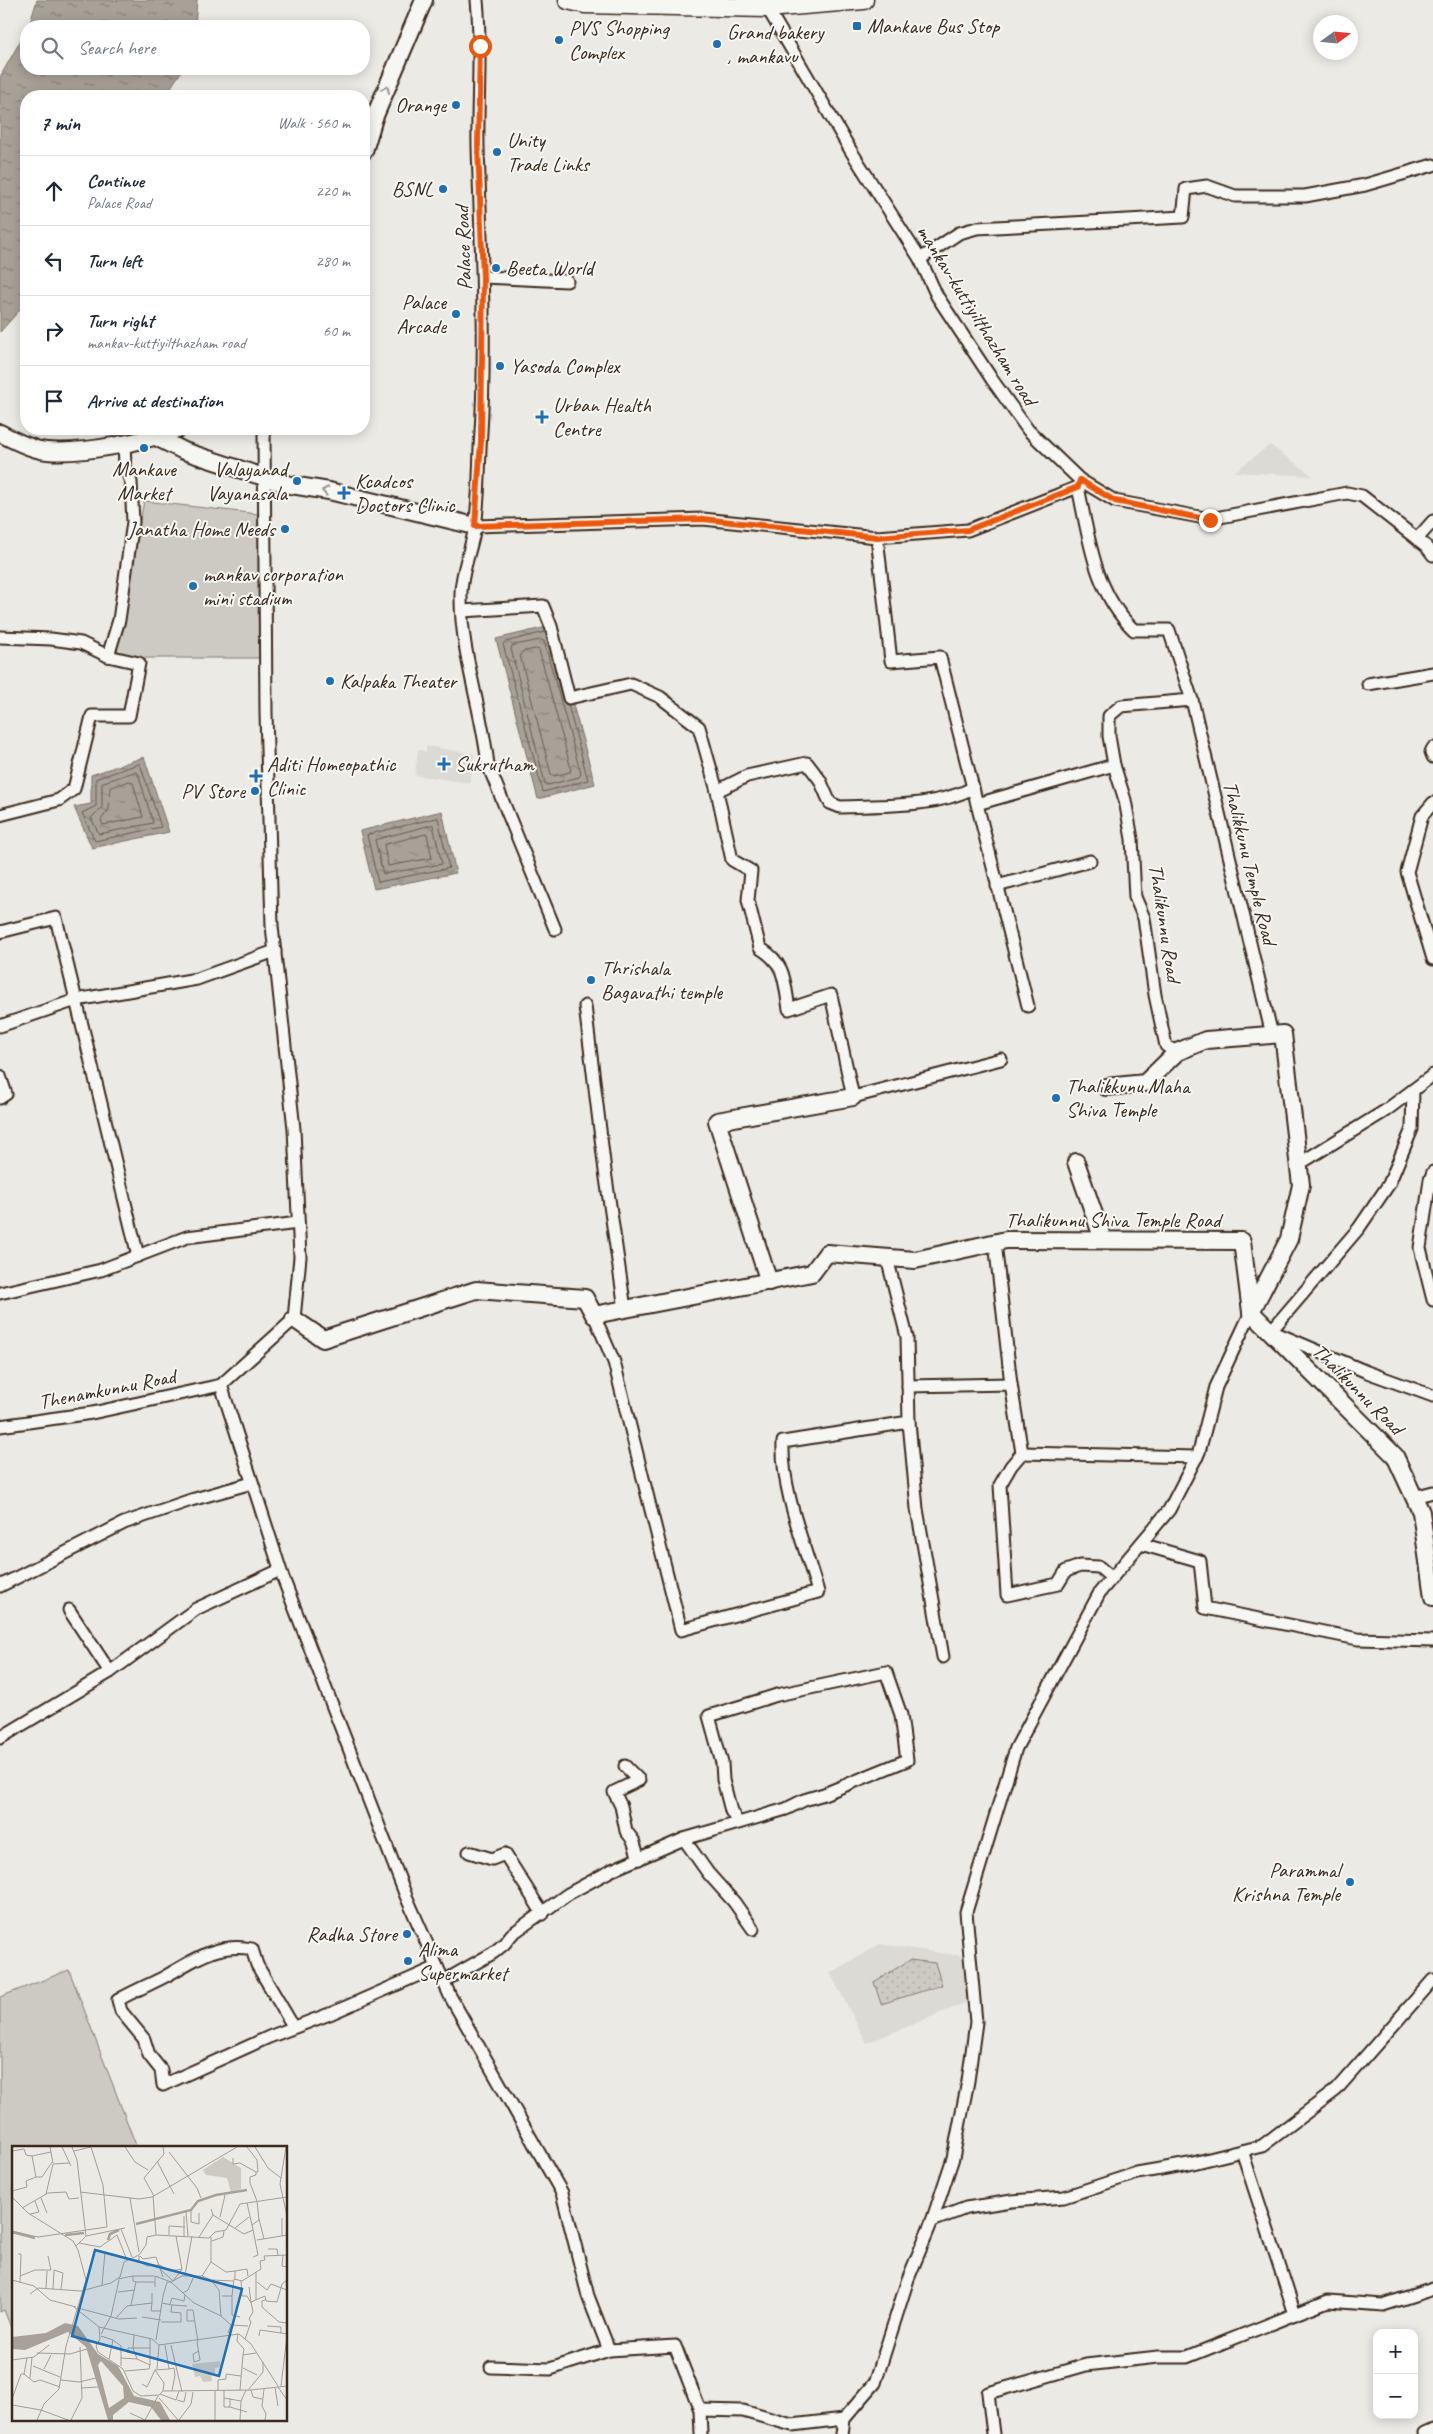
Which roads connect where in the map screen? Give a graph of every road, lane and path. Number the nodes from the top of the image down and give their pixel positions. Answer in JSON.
{"nodes":[{"id":1,"x":424,"y":0,"type":"edge"},
{"id":2,"x":477,"y":0,"type":"edge"},
{"id":3,"x":568,"y":0,"type":"edge"},
{"id":4,"x":864,"y":0,"type":"edge"},
{"id":5,"x":765,"y":4,"type":"edge"},
{"id":6,"x":370,"y":131,"type":"edge"},
{"id":7,"x":1433,"y":165,"type":"edge"},
{"id":8,"x":920,"y":260,"type":"junction"},
{"id":9,"x":483,"y":278,"type":"junction"},
{"id":10,"x":567,"y":281,"type":"dead end"},
{"id":11,"x":0,"y":433,"type":"edge"},
{"id":12,"x":161,"y":435,"type":"edge"},
{"id":13,"x":264,"y":435,"type":"edge"},
{"id":14,"x":156,"y":437,"type":"junction"},
{"id":15,"x":124,"y":443,"type":"junction"},
{"id":16,"x":264,"y":475,"type":"junction"},
{"id":17,"x":1079,"y":483,"type":"junction"},
{"id":18,"x":1433,"y":521,"type":"edge"},
{"id":19,"x":475,"y":526,"type":"junction"},
{"id":20,"x":877,"y":537,"type":"junction"},
{"id":21,"x":1417,"y":539,"type":"junction"},
{"id":22,"x":1433,"y":555,"type":"edge"},
{"id":23,"x":462,"y":611,"type":"junction"},
{"id":24,"x":0,"y":637,"type":"edge"},
{"id":25,"x":108,"y":656,"type":"junction"},
{"id":26,"x":1433,"y":673,"type":"edge"},
{"id":27,"x":1368,"y":684,"type":"dead end"},
{"id":28,"x":1192,"y":700,"type":"junction"},
{"id":29,"x":1433,"y":748,"type":"edge"},
{"id":30,"x":1433,"y":757,"type":"edge"},
{"id":31,"x":1114,"y":765,"type":"junction"},
{"id":32,"x":973,"y":788,"type":"junction"},
{"id":33,"x":717,"y":791,"type":"junction"},
{"id":34,"x":1433,"y":803,"type":"edge"},
{"id":35,"x":977,"y":804,"type":"junction"},
{"id":36,"x":0,"y":815,"type":"edge"},
{"id":37,"x":1090,"y":861,"type":"dead end"},
{"id":38,"x":998,"y":886,"type":"junction"},
{"id":39,"x":555,"y":929,"type":"dead end"},
{"id":40,"x":0,"y":932,"type":"edge"},
{"id":41,"x":274,"y":951,"type":"junction"},
{"id":42,"x":1433,"y":959,"type":"edge"},
{"id":43,"x":76,"y":1000,"type":"junction"},
{"id":44,"x":585,"y":1006,"type":"dead end"},
{"id":45,"x":1028,"y":1006,"type":"dead end"},
{"id":46,"x":0,"y":1026,"type":"edge"},
{"id":47,"x":1272,"y":1035,"type":"junction"},
{"id":48,"x":1177,"y":1052,"type":"junction"},
{"id":49,"x":1001,"y":1059,"type":"dead end"},
{"id":50,"x":1433,"y":1075,"type":"edge"},
{"id":51,"x":0,"y":1076,"type":"edge"},
{"id":52,"x":1106,"y":1087,"type":"dead end"},
{"id":53,"x":1413,"y":1090,"type":"junction"},
{"id":54,"x":853,"y":1097,"type":"junction"},
{"id":55,"x":0,"y":1098,"type":"edge"},
{"id":56,"x":1076,"y":1162,"type":"dead end"},
{"id":57,"x":1298,"y":1164,"type":"junction"},
{"id":58,"x":1433,"y":1172,"type":"edge"},
{"id":59,"x":298,"y":1223,"type":"junction"},
{"id":60,"x":1103,"y":1240,"type":"junction"},
{"id":61,"x":995,"y":1242,"type":"junction"},
{"id":62,"x":138,"y":1256,"type":"junction"},
{"id":63,"x":887,"y":1258,"type":"junction"},
{"id":64,"x":769,"y":1282,"type":"junction"},
{"id":65,"x":0,"y":1293,"type":"edge"},
{"id":66,"x":1433,"y":1300,"type":"edge"},
{"id":67,"x":625,"y":1309,"type":"junction"},
{"id":68,"x":1251,"y":1312,"type":"junction"},
{"id":69,"x":594,"y":1315,"type":"junction"},
{"id":70,"x":294,"y":1319,"type":"junction"},
{"id":71,"x":1270,"y":1332,"type":"junction"},
{"id":72,"x":1011,"y":1384,"type":"junction"},
{"id":73,"x":221,"y":1385,"type":"junction"},
{"id":74,"x":908,"y":1386,"type":"junction"},
{"id":75,"x":1433,"y":1396,"type":"edge"},
{"id":76,"x":909,"y":1422,"type":"junction"},
{"id":77,"x":0,"y":1426,"type":"edge"},
{"id":78,"x":1022,"y":1453,"type":"junction"},
{"id":79,"x":1197,"y":1456,"type":"junction"},
{"id":80,"x":252,"y":1483,"type":"junction"},
{"id":81,"x":1433,"y":1492,"type":"edge"},
{"id":82,"x":1414,"y":1497,"type":"junction"},
{"id":83,"x":1141,"y":1544,"type":"junction"},
{"id":84,"x":280,"y":1570,"type":"junction"},
{"id":85,"x":1112,"y":1578,"type":"junction"},
{"id":86,"x":0,"y":1586,"type":"edge"},
{"id":87,"x":1433,"y":1597,"type":"edge"},
{"id":88,"x":69,"y":1610,"type":"dead end"},
{"id":89,"x":1433,"y":1641,"type":"edge"},
{"id":90,"x":943,"y":1658,"type":"dead end"},
{"id":91,"x":110,"y":1672,"type":"junction"},
{"id":92,"x":0,"y":1738,"type":"edge"},
{"id":93,"x":625,"y":1766,"type":"dead end"},
{"id":94,"x":738,"y":1823,"type":"junction"},
{"id":95,"x":684,"y":1838,"type":"junction"},
{"id":96,"x":468,"y":1852,"type":"dead end"},
{"id":97,"x":639,"y":1859,"type":"junction"},
{"id":98,"x":543,"y":1914,"type":"junction"},
{"id":99,"x":753,"y":1930,"type":"dead end"},
{"id":100,"x":437,"y":1967,"type":"junction"},
{"id":101,"x":1433,"y":1980,"type":"edge"},
{"id":102,"x":444,"y":1981,"type":"junction"},
{"id":103,"x":293,"y":2026,"type":"junction"},
{"id":104,"x":1242,"y":2151,"type":"junction"},
{"id":105,"x":932,"y":2221,"type":"junction"},
{"id":106,"x":1433,"y":2289,"type":"edge"},
{"id":107,"x":1295,"y":2314,"type":"junction"},
{"id":108,"x":609,"y":2350,"type":"junction"},
{"id":109,"x":491,"y":2367,"type":"dead end"},
{"id":110,"x":700,"y":2410,"type":"junction"},
{"id":111,"x":844,"y":2419,"type":"junction"},
{"id":112,"x":1433,"y":2430,"type":"edge"},
{"id":113,"x":701,"y":2434,"type":"edge"},
{"id":114,"x":842,"y":2434,"type":"edge"},
{"id":115,"x":993,"y":2434,"type":"edge"},
{"id":116,"x":1424,"y":2434,"type":"edge"}],
"edges":[{"from":6,"to":1,"type":"street","one_way":true},
{"from":2,"to":9,"type":"street","name":"Palace Road"},
{"from":3,"to":5,"type":"main road"},
{"from":4,"to":5,"type":"main road"},
{"from":5,"to":8,"type":"street","name":"mankav-kuttiyilthazham road"},
{"from":7,"to":8,"type":"street"},
{"from":8,"to":17,"type":"street","name":"mankav-kuttiyilthazham road"},
{"from":9,"to":10,"type":"street"},
{"from":9,"to":19,"type":"street","name":"Palace Road"},
{"from":11,"to":15,"type":"street"},
{"from":12,"to":14,"type":"street"},
{"from":13,"to":16,"type":"street"},
{"from":14,"to":15,"type":"street"},
{"from":14,"to":16,"type":"street"},
{"from":15,"to":25,"type":"street"},
{"from":19,"to":16,"type":"street","one_way":true},
{"from":16,"to":41,"type":"street"},
{"from":17,"to":20,"type":"street"},
{"from":17,"to":21,"type":"street","name":"mankav-kuttiyilthazham road"},
{"from":17,"to":28,"type":"street"},
{"from":18,"to":21,"type":"street"},
{"from":19,"to":20,"type":"street"},
{"from":19,"to":23,"type":"street","name":"Palace Road"},
{"from":20,"to":32,"type":"street"},
{"from":21,"to":22,"type":"street","name":"mankav-kuttiyilthazham road"},
{"from":23,"to":33,"type":"street"},
{"from":23,"to":39,"type":"street","name":"Palace Road"},
{"from":24,"to":25,"type":"street"},
{"from":25,"to":36,"type":"street"},
{"from":26,"to":27,"type":"street"},
{"from":28,"to":31,"type":"street","name":"Thalikunnu Road"},
{"from":28,"to":47,"type":"street","name":"Thalikkunu Temple Road"},
{"from":29,"to":30,"type":"street"},
{"from":31,"to":35,"type":"street"},
{"from":31,"to":48,"type":"street","name":"Thalikunnu Road"},
{"from":32,"to":33,"type":"street"},
{"from":32,"to":35,"type":"street"},
{"from":33,"to":54,"type":"street"},
{"from":34,"to":42,"type":"street"},
{"from":35,"to":38,"type":"street"},
{"from":37,"to":38,"type":"street"},
{"from":38,"to":45,"type":"street"},
{"from":40,"to":43,"type":"street"},
{"from":41,"to":43,"type":"street"},
{"from":41,"to":59,"type":"street"},
{"from":43,"to":46,"type":"street"},
{"from":43,"to":62,"type":"street"},
{"from":44,"to":67,"type":"street"},
{"from":47,"to":48,"type":"street"},
{"from":47,"to":57,"type":"street"},
{"from":48,"to":52,"type":"street"},
{"from":49,"to":54,"type":"street"},
{"from":50,"to":53,"type":"street"},
{"from":51,"to":55,"type":"street"},
{"from":53,"to":57,"type":"street"},
{"from":53,"to":71,"type":"street"},
{"from":54,"to":64,"type":"street"},
{"from":56,"to":60,"type":"street"},
{"from":57,"to":68,"type":"street"},
{"from":58,"to":66,"type":"street"},
{"from":59,"to":62,"type":"street"},
{"from":59,"to":70,"type":"street"},
{"from":60,"to":61,"type":"street","name":"Thalikunnu Shiva Temple Road"},
{"from":60,"to":68,"type":"street","name":"Thalikunnu Shiva Temple Road"},
{"from":61,"to":63,"type":"street","name":"Thalikunnu Shiva Temple Road"},
{"from":61,"to":72,"type":"street"},
{"from":62,"to":65,"type":"street"},
{"from":63,"to":64,"type":"street","name":"Thalikunnu Shiva Temple Road"},
{"from":63,"to":74,"type":"street"},
{"from":64,"to":67,"type":"street","name":"Thalikunnu Shiva Temple Road"},
{"from":67,"to":69,"type":"street","name":"Thalikunnu Shiva Temple Road"},
{"from":68,"to":71,"type":"street","name":"Thalikunnu Road"},
{"from":68,"to":79,"type":"street"},
{"from":69,"to":70,"type":"street"},
{"from":69,"to":76,"type":"street"},
{"from":70,"to":73,"type":"street"},
{"from":71,"to":75,"type":"street"},
{"from":71,"to":82,"type":"street","name":"Thalikunnu Road"},
{"from":72,"to":74,"type":"street"},
{"from":72,"to":78,"type":"street"},
{"from":73,"to":77,"type":"street","name":"Thenamkunnu Road"},
{"from":73,"to":80,"type":"street"},
{"from":74,"to":76,"type":"street"},
{"from":76,"to":90,"type":"street"},
{"from":78,"to":79,"type":"street"},
{"from":78,"to":85,"type":"street"},
{"from":79,"to":83,"type":"street"},
{"from":80,"to":84,"type":"street"},
{"from":80,"to":86,"type":"street"},
{"from":81,"to":82,"type":"street"},
{"from":82,"to":87,"type":"street","name":"Thalikunnu Road"},
{"from":83,"to":85,"type":"street"},
{"from":83,"to":89,"type":"street"},
{"from":84,"to":91,"type":"street"},
{"from":84,"to":100,"type":"street"},
{"from":85,"to":105,"type":"street"},
{"from":88,"to":91,"type":"street"},
{"from":91,"to":92,"type":"street"},
{"from":93,"to":97,"type":"street"},
{"from":94,"to":94,"type":"street"},
{"from":94,"to":95,"type":"street"},
{"from":95,"to":97,"type":"street"},
{"from":95,"to":99,"type":"street"},
{"from":96,"to":98,"type":"street"},
{"from":97,"to":98,"type":"street"},
{"from":98,"to":102,"type":"street"},
{"from":100,"to":102,"type":"street"},
{"from":100,"to":103,"type":"street"},
{"from":101,"to":104,"type":"street"},
{"from":102,"to":108,"type":"street"},
{"from":103,"to":103,"type":"street"},
{"from":104,"to":105,"type":"street"},
{"from":104,"to":107,"type":"street"},
{"from":105,"to":111,"type":"street"},
{"from":106,"to":107,"type":"street"},
{"from":107,"to":115,"type":"street"},
{"from":108,"to":109,"type":"street"},
{"from":108,"to":110,"type":"street"},
{"from":110,"to":111,"type":"street"},
{"from":110,"to":113,"type":"street"},
{"from":111,"to":114,"type":"street"},
{"from":112,"to":116,"type":"street"}]}
